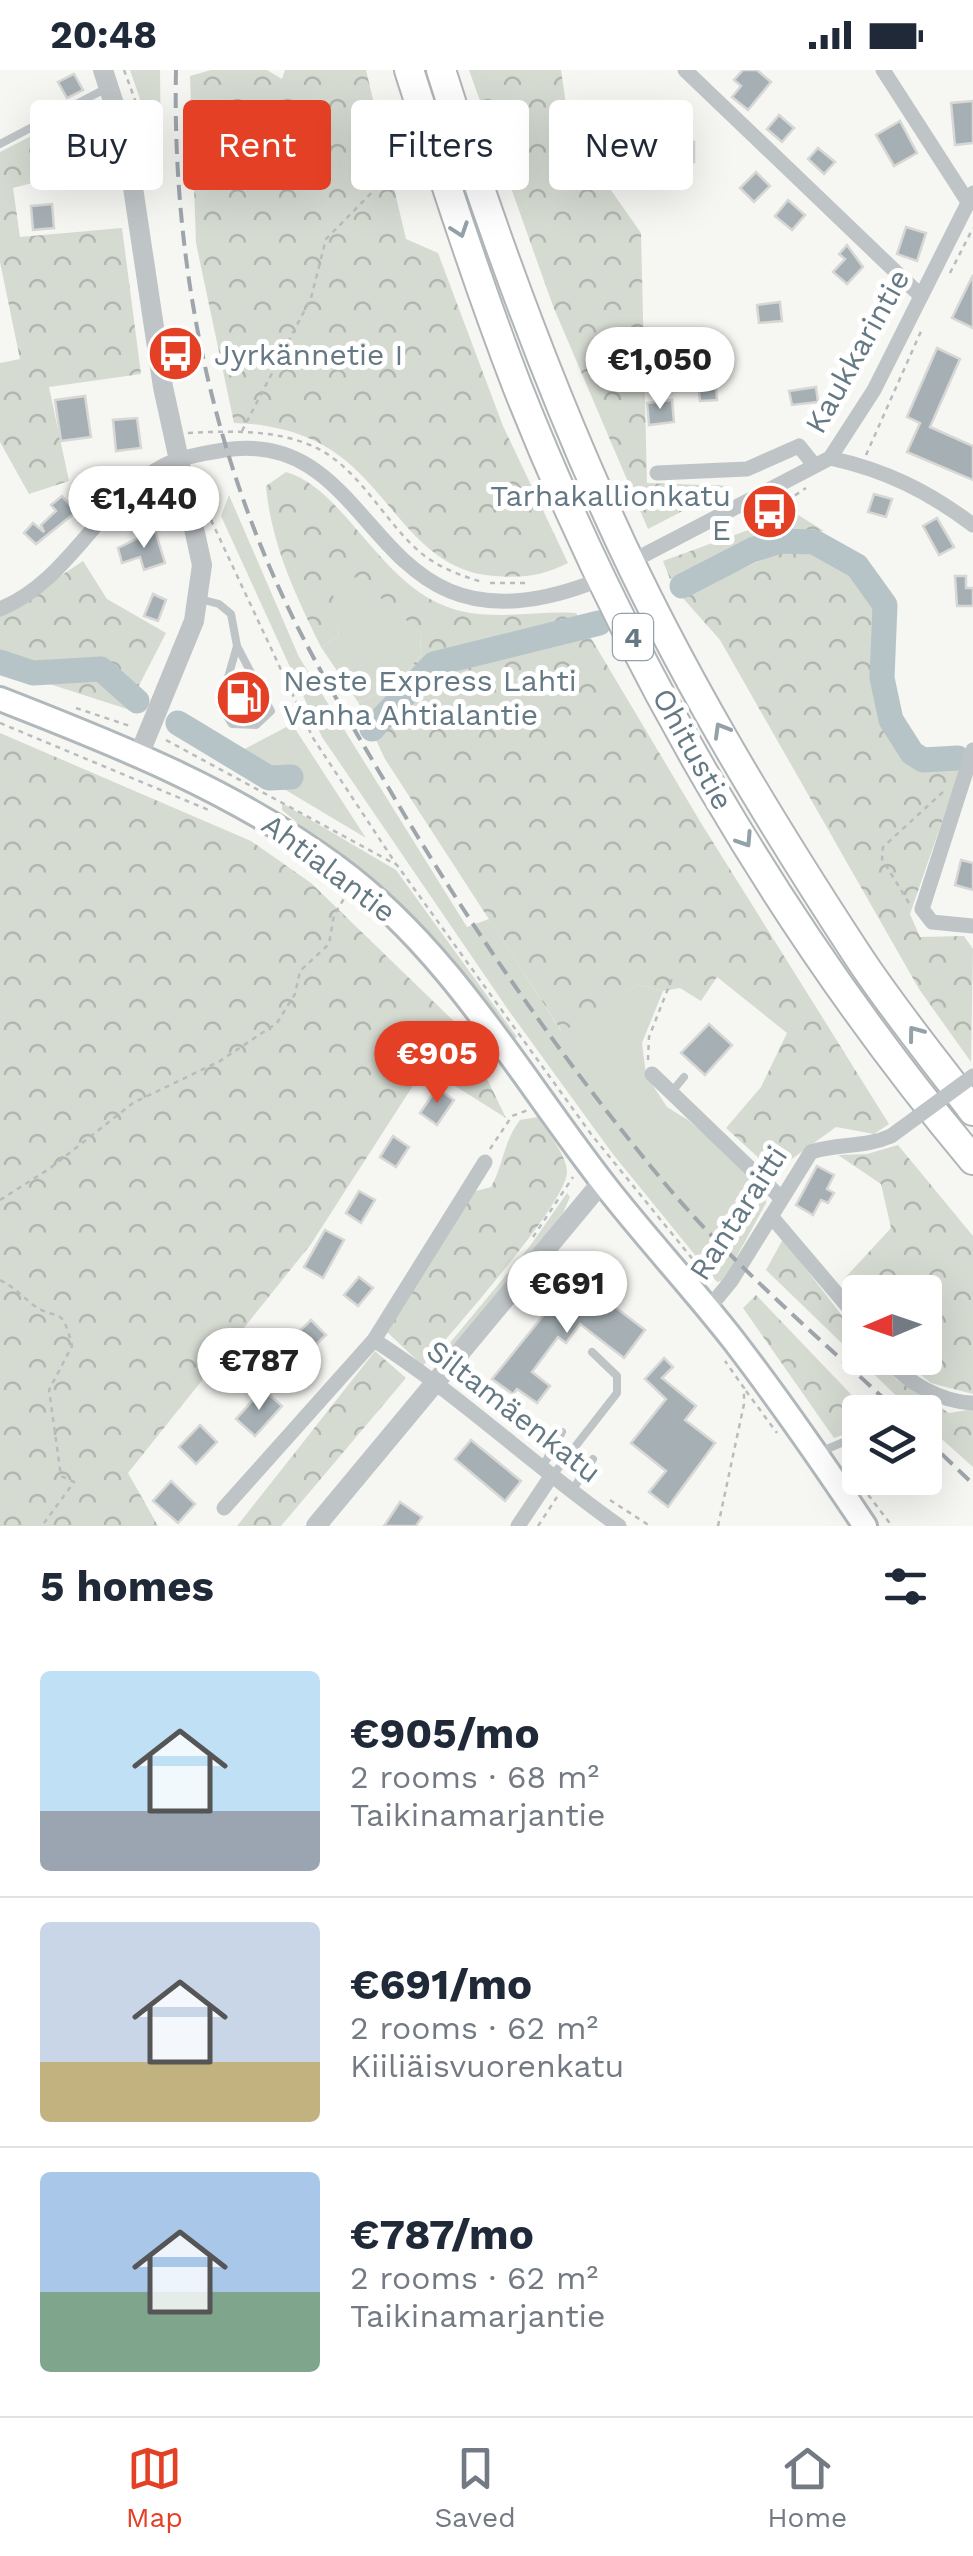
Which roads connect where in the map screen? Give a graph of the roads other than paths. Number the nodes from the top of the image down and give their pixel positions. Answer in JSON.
{"nodes":[{"id":1,"x":409,"y":70,"type":"edge"},
{"id":2,"x":441,"y":70,"type":"edge"},
{"id":3,"x":685,"y":70,"type":"edge"},
{"id":4,"x":883,"y":70,"type":"edge"},
{"id":5,"x":106,"y":78,"type":"edge"},
{"id":6,"x":0,"y":144,"type":"edge"},
{"id":7,"x":970,"y":198,"type":"edge"},
{"id":8,"x":921,"y":296,"type":"junction"},
{"id":9,"x":186,"y":459,"type":"junction"},
{"id":10,"x":823,"y":462,"type":"junction"},
{"id":11,"x":658,"y":473,"type":"dead end"},
{"id":12,"x":973,"y":525,"type":"edge"},
{"id":13,"x":646,"y":554,"type":"dead end"},
{"id":14,"x":591,"y":582,"type":"dead end"},
{"id":15,"x":200,"y":599,"type":"junction"},
{"id":16,"x":0,"y":608,"type":"edge"},
{"id":17,"x":238,"y":646,"type":"junction"},
{"id":18,"x":0,"y":698,"type":"edge"},
{"id":19,"x":973,"y":750,"type":"edge"},
{"id":20,"x":138,"y":754,"type":"junction"},
{"id":21,"x":973,"y":926,"type":"edge"},
{"id":22,"x":652,"y":1074,"type":"road end"},
{"id":23,"x":973,"y":1076,"type":"edge"},
{"id":24,"x":684,"y":1078,"type":"dead end"},
{"id":25,"x":670,"y":1094,"type":"junction"},
{"id":26,"x":973,"y":1111,"type":"edge"},
{"id":27,"x":488,"y":1155,"type":"road end"},
{"id":28,"x":973,"y":1160,"type":"edge"},
{"id":29,"x":602,"y":1182,"type":"junction"},
{"id":30,"x":780,"y":1196,"type":"junction"},
{"id":31,"x":771,"y":1216,"type":"junction"},
{"id":32,"x":842,"y":1300,"type":"edge"},
{"id":33,"x":708,"y":1309,"type":"junction"},
{"id":34,"x":374,"y":1340,"type":"junction"},
{"id":35,"x":592,"y":1352,"type":"dead end"},
{"id":36,"x":442,"y":1375,"type":"junction"},
{"id":37,"x":907,"y":1375,"type":"edge"},
{"id":38,"x":973,"y":1403,"type":"edge"},
{"id":39,"x":562,"y":1432,"type":"dead end"},
{"id":40,"x":842,"y":1443,"type":"edge"},
{"id":41,"x":816,"y":1454,"type":"junction"},
{"id":42,"x":594,"y":1459,"type":"dead end"},
{"id":43,"x":556,"y":1482,"type":"junction"},
{"id":44,"x":224,"y":1508,"type":"dead end"},
{"id":45,"x":316,"y":1526,"type":"edge"},
{"id":46,"x":518,"y":1526,"type":"edge"},
{"id":47,"x":618,"y":1526,"type":"edge"},
{"id":48,"x":865,"y":1526,"type":"edge"}],
"edges":[{"from":1,"to":28,"type":"highway","name":"Ohitustie","number":"4","one_way":true},
{"from":26,"to":2,"type":"highway","name":"Ohitustie","number":"4","one_way":true},
{"from":3,"to":8,"type":"street"},
{"from":4,"to":7,"type":"street"},
{"from":5,"to":6,"type":"lane"},
{"from":5,"to":9,"type":"street"},
{"from":7,"to":8,"type":"street","name":"Kaukkarintie"},
{"from":8,"to":10,"type":"street","name":"Kaukkarintie"},
{"from":9,"to":14,"type":"street"},
{"from":9,"to":15,"type":"street"},
{"from":9,"to":16,"type":"street"},
{"from":10,"to":11,"type":"street"},
{"from":10,"to":12,"type":"street"},
{"from":10,"to":13,"type":"street","name":"Kaukkarintie"},
{"from":15,"to":17,"type":"lane"},
{"from":15,"to":20,"type":"street"},
{"from":17,"to":17,"type":"lane"},
{"from":18,"to":20,"type":"main road","name":"Ahtialantie"},
{"from":19,"to":21,"type":"street"},
{"from":20,"to":29,"type":"main road","name":"Ahtialantie"},
{"from":22,"to":25,"type":"street"},
{"from":23,"to":30,"type":"street","name":"Rantaraitti","bridge":true},
{"from":24,"to":25,"type":"lane"},
{"from":25,"to":30,"type":"street"},
{"from":27,"to":34,"type":"street"},
{"from":29,"to":33,"type":"main road","name":"Ahtialantie"},
{"from":29,"to":36,"type":"street"},
{"from":30,"to":31,"type":"street","name":"Rantaraitti"},
{"from":31,"to":32,"type":"street"},
{"from":31,"to":33,"type":"street","name":"Rantaraitti"},
{"from":33,"to":41,"type":"main road","name":"Ahtialantie"},
{"from":34,"to":36,"type":"street","name":"Siltamäenkatu"},
{"from":34,"to":44,"type":"street"},
{"from":35,"to":43,"type":"lane"},
{"from":36,"to":43,"type":"street","name":"Siltamäenkatu"},
{"from":36,"to":45,"type":"street"},
{"from":37,"to":38,"type":"street"},
{"from":39,"to":43,"type":"lane"},
{"from":40,"to":41,"type":"lane"},
{"from":41,"to":48,"type":"main road","name":"Ahtialantie"},
{"from":42,"to":43,"type":"lane"},
{"from":43,"to":46,"type":"street"},
{"from":43,"to":47,"type":"street","name":"Siltamäenkatu"}]}
